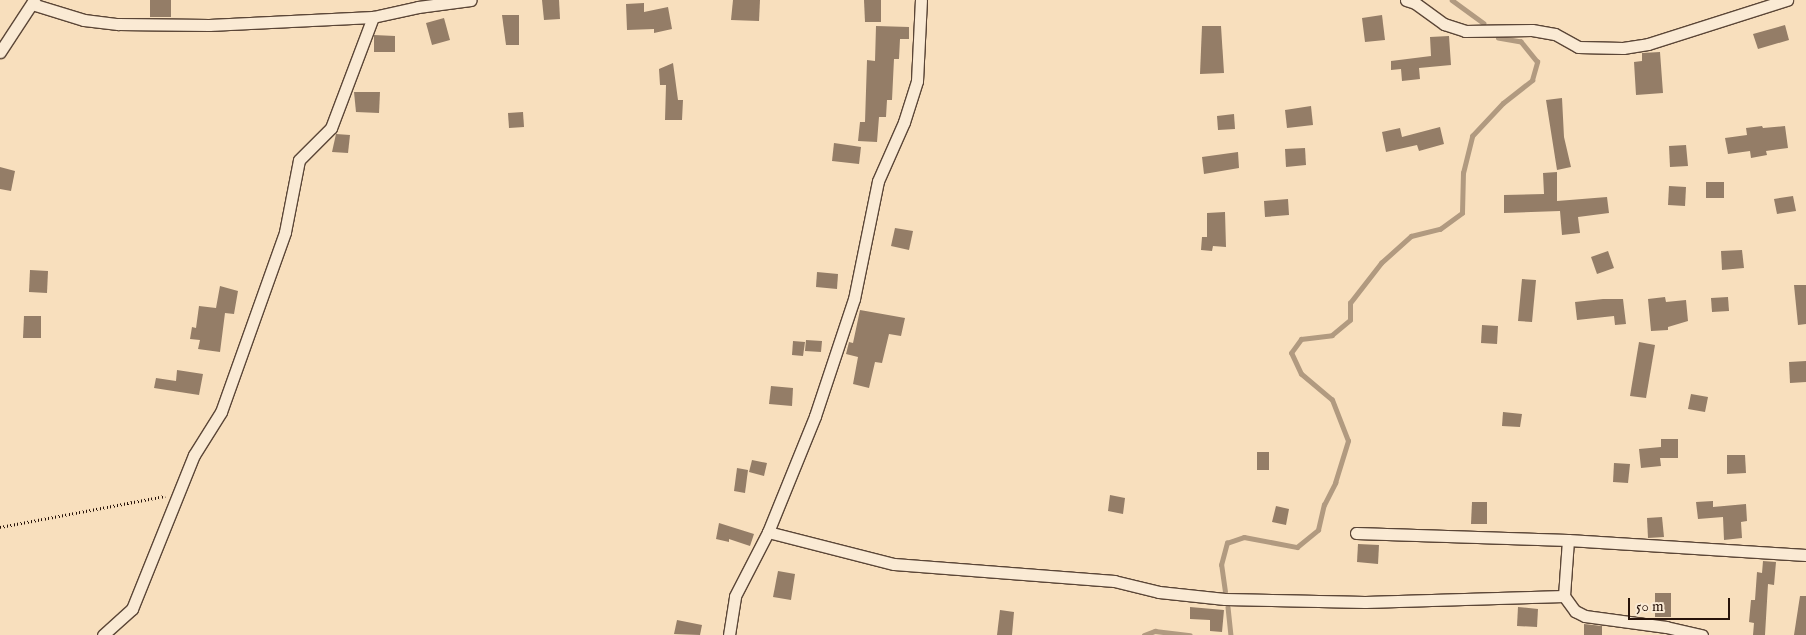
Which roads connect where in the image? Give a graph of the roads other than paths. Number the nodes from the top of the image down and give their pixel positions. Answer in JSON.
{"nodes":[{"id":1,"x":471,"y":0,"type":"edge"},
{"id":2,"x":921,"y":0,"type":"edge"},
{"id":3,"x":1406,"y":0,"type":"edge"},
{"id":4,"x":1786,"y":0,"type":"edge"},
{"id":5,"x":33,"y":2,"type":"edge"},
{"id":6,"x":373,"y":17,"type":"junction"},
{"id":7,"x":4,"y":36,"type":"edge"},
{"id":8,"x":0,"y":52,"type":"edge"},
{"id":9,"x":768,"y":532,"type":"junction"},
{"id":10,"x":1356,"y":533,"type":"dead end"},
{"id":11,"x":1568,"y":540,"type":"junction"},
{"id":12,"x":1806,"y":555,"type":"edge"},
{"id":13,"x":1564,"y":596,"type":"junction"},
{"id":14,"x":103,"y":635,"type":"edge"},
{"id":15,"x":729,"y":635,"type":"edge"},
{"id":16,"x":1702,"y":635,"type":"edge"}],
"edges":[{"from":1,"to":6,"type":"street"},
{"from":2,"to":9,"type":"street"},
{"from":3,"to":4,"type":"street"},
{"from":5,"to":6,"type":"street"},
{"from":5,"to":7,"type":"street"},
{"from":6,"to":14,"type":"street"},
{"from":7,"to":8,"type":"street"},
{"from":9,"to":13,"type":"street"},
{"from":9,"to":15,"type":"street"},
{"from":10,"to":11,"type":"street"},
{"from":11,"to":12,"type":"street"},
{"from":11,"to":13,"type":"street"},
{"from":13,"to":16,"type":"street"}]}
